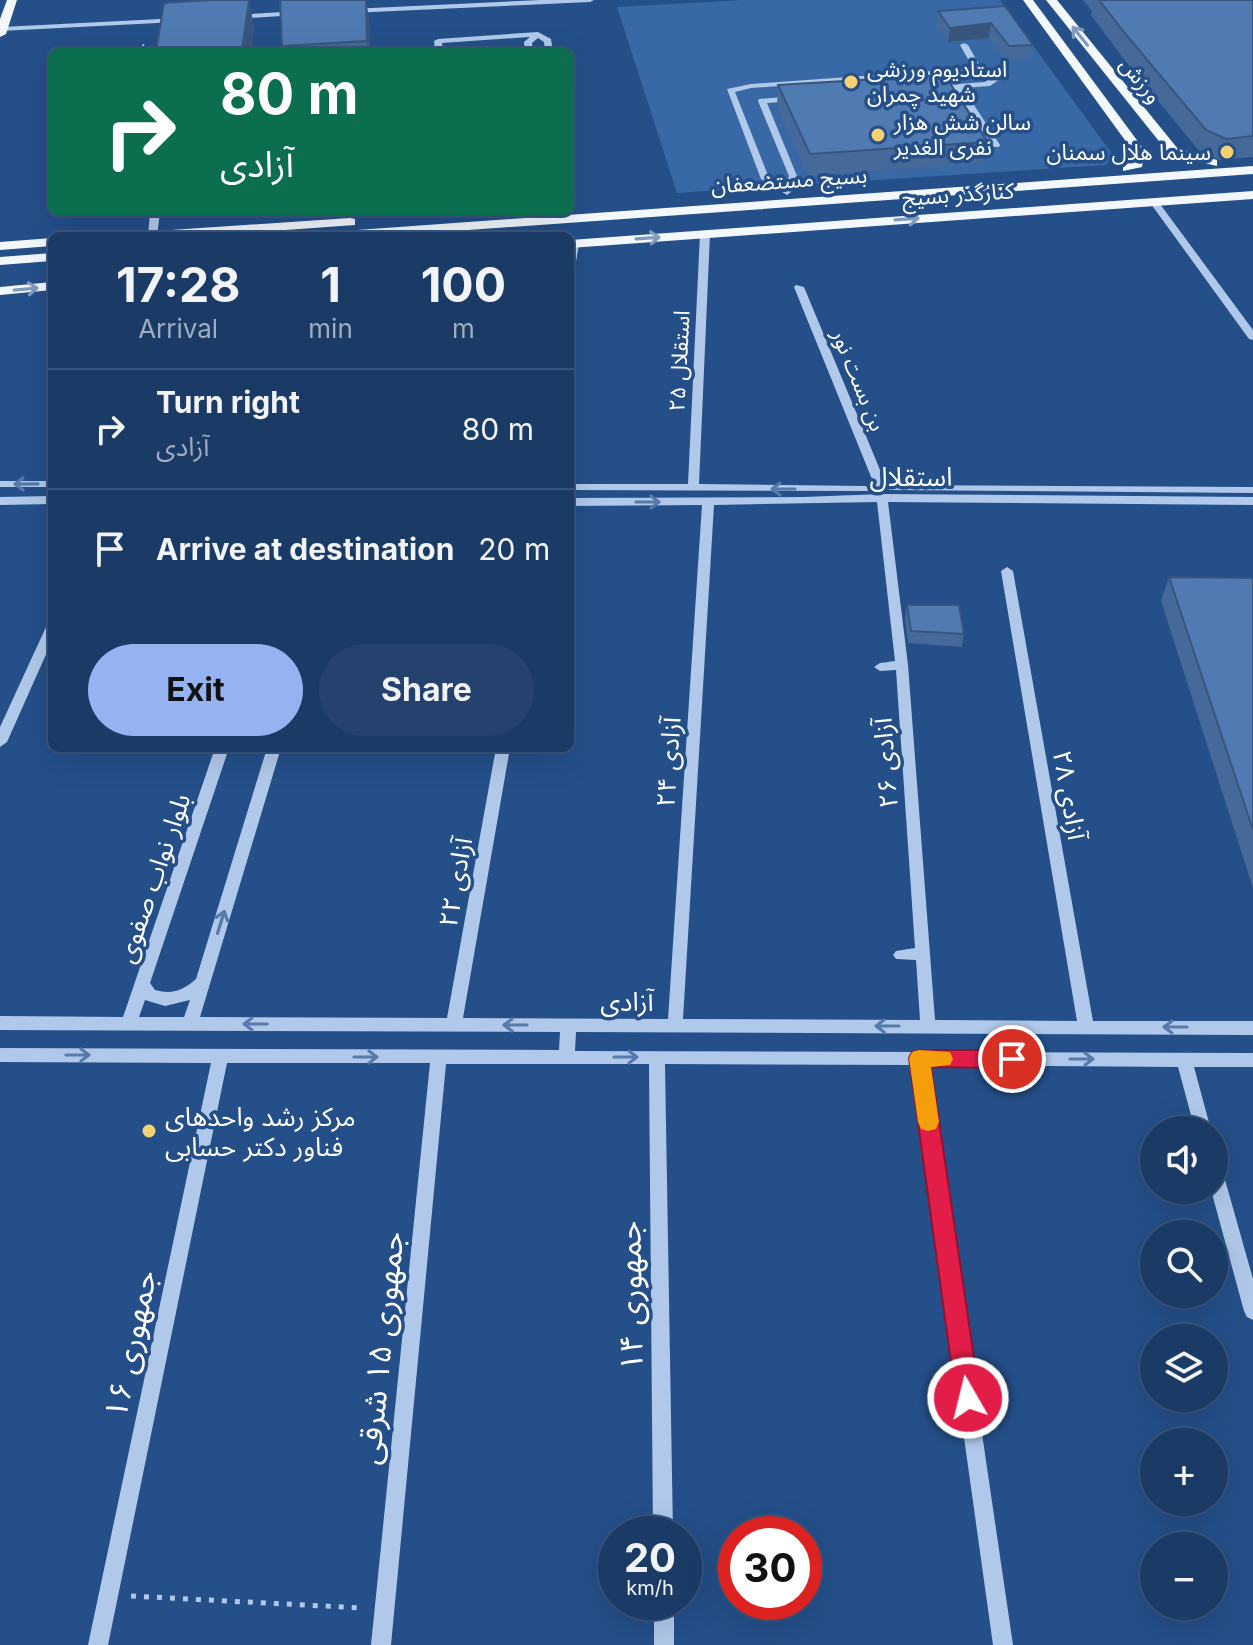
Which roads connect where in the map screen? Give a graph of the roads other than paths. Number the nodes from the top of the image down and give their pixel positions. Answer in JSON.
{"nodes":[{"id":1,"x":12,"y":0,"type":"edge"},
{"id":2,"x":590,"y":0,"type":"edge"},
{"id":3,"x":1028,"y":0,"type":"edge"},
{"id":4,"x":1051,"y":0,"type":"edge"},
{"id":5,"x":536,"y":1,"type":"edge"},
{"id":6,"x":406,"y":4,"type":"edge"},
{"id":7,"x":347,"y":11,"type":"edge"},
{"id":8,"x":300,"y":13,"type":"edge"},
{"id":9,"x":222,"y":17,"type":"edge"},
{"id":10,"x":190,"y":19,"type":"edge"},
{"id":11,"x":1,"y":32,"type":"edge"},
{"id":12,"x":538,"y":34,"type":"junction"},
{"id":13,"x":964,"y":45,"type":"edge"},
{"id":14,"x":439,"y":48,"type":"edge"},
{"id":15,"x":529,"y":48,"type":"edge"},
{"id":16,"x":549,"y":48,"type":"edge"},
{"id":17,"x":978,"y":70,"type":"junction"},
{"id":18,"x":957,"y":86,"type":"junction"},
{"id":19,"x":730,"y":91,"type":"junction"},
{"id":20,"x":762,"y":101,"type":"junction"},
{"id":21,"x":996,"y":145,"type":"dead end"},
{"id":22,"x":1253,"y":160,"type":"edge"},
{"id":23,"x":1213,"y":163,"type":"junction"},
{"id":24,"x":1127,"y":168,"type":"junction"},
{"id":25,"x":1253,"y":170,"type":"edge"},
{"id":26,"x":1099,"y":175,"type":"junction"},
{"id":27,"x":1253,"y":183,"type":"edge"},
{"id":28,"x":787,"y":192,"type":"junction"},
{"id":29,"x":1253,"y":195,"type":"edge"},
{"id":30,"x":1154,"y":202,"type":"junction"},
{"id":31,"x":574,"y":206,"type":"edge"},
{"id":32,"x":431,"y":216,"type":"edge"},
{"id":33,"x":828,"y":218,"type":"junction"},
{"id":34,"x":522,"y":227,"type":"junction"},
{"id":35,"x":197,"y":232,"type":"edge"},
{"id":36,"x":415,"y":232,"type":"edge"},
{"id":37,"x":505,"y":232,"type":"edge"},
{"id":38,"x":705,"y":234,"type":"junction"},
{"id":39,"x":48,"y":242,"type":"edge"},
{"id":40,"x":574,"y":244,"type":"edge"},
{"id":41,"x":0,"y":246,"type":"edge"},
{"id":42,"x":48,"y":257,"type":"edge"},
{"id":43,"x":0,"y":261,"type":"edge"},
{"id":44,"x":48,"y":268,"type":"edge"},
{"id":45,"x":0,"y":272,"type":"edge"},
{"id":46,"x":48,"y":286,"type":"edge"},
{"id":47,"x":799,"y":287,"type":"dead end"},
{"id":48,"x":0,"y":291,"type":"edge"},
{"id":49,"x":1253,"y":337,"type":"edge"},
{"id":50,"x":0,"y":484,"type":"edge"},
{"id":51,"x":48,"y":484,"type":"edge"},
{"id":52,"x":574,"y":487,"type":"edge"},
{"id":53,"x":693,"y":489,"type":"junction"},
{"id":54,"x":1253,"y":490,"type":"edge"},
{"id":55,"x":882,"y":493,"type":"junction"},
{"id":56,"x":1142,"y":495,"type":"junction"},
{"id":57,"x":48,"y":500,"type":"edge"},
{"id":58,"x":0,"y":501,"type":"edge"},
{"id":59,"x":1253,"y":501,"type":"edge"},
{"id":60,"x":574,"y":502,"type":"edge"},
{"id":61,"x":708,"y":502,"type":"junction"},
{"id":62,"x":1007,"y":571,"type":"dead end"},
{"id":63,"x":48,"y":636,"type":"edge"},
{"id":64,"x":902,"y":665,"type":"junction"},
{"id":65,"x":880,"y":667,"type":"dead end"},
{"id":66,"x":0,"y":742,"type":"edge"},
{"id":67,"x":221,"y":752,"type":"edge"},
{"id":68,"x":273,"y":752,"type":"edge"},
{"id":69,"x":502,"y":752,"type":"edge"},
{"id":70,"x":923,"y":954,"type":"junction"},
{"id":71,"x":901,"y":955,"type":"dead end"},
{"id":72,"x":202,"y":982,"type":"junction"},
{"id":73,"x":143,"y":984,"type":"junction"},
{"id":74,"x":0,"y":1023,"type":"edge"},
{"id":75,"x":129,"y":1023,"type":"junction"},
{"id":76,"x":190,"y":1024,"type":"junction"},
{"id":77,"x":454,"y":1024,"type":"junction"},
{"id":78,"x":568,"y":1025,"type":"junction"},
{"id":79,"x":675,"y":1025,"type":"junction"},
{"id":80,"x":928,"y":1026,"type":"junction"},
{"id":81,"x":1086,"y":1027,"type":"junction"},
{"id":82,"x":1253,"y":1028,"type":"edge"},
{"id":83,"x":0,"y":1055,"type":"edge"},
{"id":84,"x":220,"y":1056,"type":"junction"},
{"id":85,"x":439,"y":1057,"type":"junction"},
{"id":86,"x":567,"y":1057,"type":"junction"},
{"id":87,"x":657,"y":1058,"type":"junction"},
{"id":88,"x":919,"y":1058,"type":"junction"},
{"id":89,"x":1184,"y":1060,"type":"junction"},
{"id":90,"x":1253,"y":1060,"type":"edge"},
{"id":91,"x":1199,"y":1116,"type":"edge"},
{"id":92,"x":1224,"y":1204,"type":"edge"},
{"id":93,"x":1253,"y":1311,"type":"edge"},
{"id":94,"x":663,"y":1516,"type":"edge"},
{"id":95,"x":664,"y":1620,"type":"edge"},
{"id":96,"x":98,"y":1645,"type":"edge"},
{"id":97,"x":381,"y":1645,"type":"edge"},
{"id":98,"x":664,"y":1645,"type":"edge"},
{"id":99,"x":1003,"y":1645,"type":"edge"}],
"edges":[{"from":1,"to":11,"type":"main road"},
{"from":2,"to":5,"type":"street"},
{"from":3,"to":24,"type":"main road","name":"ورزش"},
{"from":23,"to":4,"type":"main road","name":"ورزش","one_way":true},
{"from":5,"to":6,"type":"street"},
{"from":6,"to":7,"type":"street"},
{"from":8,"to":9,"type":"street"},
{"from":10,"to":11,"type":"street"},
{"from":12,"to":14,"type":"street"},
{"from":12,"to":15,"type":"street"},
{"from":12,"to":16,"type":"street"},
{"from":13,"to":17,"type":"street"},
{"from":17,"to":18,"type":"street"},
{"from":17,"to":19,"type":"street"},
{"from":18,"to":20,"type":"street"},
{"from":18,"to":21,"type":"street"},
{"from":19,"to":20,"type":"street"},
{"from":19,"to":28,"type":"street"},
{"from":20,"to":28,"type":"street"},
{"from":22,"to":23,"type":"main road","name":"کنارگذر بسیج"},
{"from":23,"to":24,"type":"main road","name":"کنارگذر بسیج"},
{"from":24,"to":26,"type":"main road","name":"کنارگذر بسیج"},
{"from":25,"to":26,"type":"main road","name":"بسیج مستضعفان"},
{"from":26,"to":28,"type":"main road","name":"کنارگذر بسیج"},
{"from":26,"to":34,"type":"main road","name":"بسیج مستضعفان"},
{"from":27,"to":33,"type":"main road","name":"بسیج مستضعفان"},
{"from":28,"to":31,"type":"main road","name":"کنارگذر بسیج"},
{"from":29,"to":30,"type":"main road","name":"کنارگذر بسیج"},
{"from":33,"to":30,"type":"main road","name":"کنارگذر بسیج","one_way":true},
{"from":30,"to":49,"type":"street"},
{"from":32,"to":35,"type":"main road"},
{"from":33,"to":34,"type":"main road","name":"بسیج مستضعفان"},
{"from":33,"to":38,"type":"main road","name":"کنارگذر بسیج"},
{"from":34,"to":36,"type":"main road","name":"بسیج مستضعفان"},
{"from":34,"to":37,"type":"main road","name":"بسیج مستضعفان"},
{"from":40,"to":38,"type":"main road","name":"کنارگذر بسیج","one_way":true},
{"from":38,"to":53,"type":"street","name":"استقلال ۲۵"},
{"from":39,"to":41,"type":"main road"},
{"from":42,"to":43,"type":"main road"},
{"from":44,"to":45,"type":"main road"},
{"from":48,"to":46,"type":"main road","one_way":true},
{"from":47,"to":55,"type":"street","name":"بن بست نور"},
{"from":51,"to":50,"type":"street","one_way":true},
{"from":52,"to":53,"type":"street","name":"استقلال"},
{"from":55,"to":53,"type":"street","name":"استقلال","one_way":true},
{"from":54,"to":56,"type":"street","name":"استقلال"},
{"from":55,"to":56,"type":"street","name":"استقلال"},
{"from":55,"to":61,"type":"street","name":"استقلال"},
{"from":55,"to":64,"type":"street","name":"آزادی ۲۶"},
{"from":56,"to":59,"type":"street","name":"استقلال"},
{"from":57,"to":58,"type":"street"},
{"from":60,"to":61,"type":"street","name":"استقلال","one_way":true},
{"from":61,"to":79,"type":"street","name":"آزادی ۲۴"},
{"from":62,"to":81,"type":"street","name":"آزادی ۲۸"},
{"from":63,"to":66,"type":"street"},
{"from":64,"to":65,"type":"street"},
{"from":64,"to":70,"type":"street","name":"آزادی ۲۶"},
{"from":67,"to":73,"type":"street","name":"بلوار نواب صفوی"},
{"from":72,"to":68,"type":"street","one_way":true},
{"from":69,"to":77,"type":"street","name":"آزادی ۲۲"},
{"from":70,"to":71,"type":"street"},
{"from":70,"to":80,"type":"street","name":"آزادی ۲۶"},
{"from":72,"to":73,"type":"street"},
{"from":72,"to":76,"type":"street"},
{"from":73,"to":75,"type":"street","name":"بلوار نواب صفوی"},
{"from":74,"to":75,"type":"street","name":"آزادی"},
{"from":75,"to":76,"type":"street","name":"آزادی"},
{"from":77,"to":76,"type":"street","name":"آزادی","one_way":true},
{"from":78,"to":77,"type":"street","name":"آزادی","one_way":true},
{"from":78,"to":79,"type":"street","name":"آزادی"},
{"from":78,"to":86,"type":"street"},
{"from":80,"to":79,"type":"street","name":"آزادی","one_way":true},
{"from":80,"to":81,"type":"street","name":"آزادی"},
{"from":82,"to":81,"type":"street","name":"آزادی","one_way":true},
{"from":83,"to":84,"type":"street","one_way":true},
{"from":84,"to":85,"type":"street","one_way":true},
{"from":84,"to":96,"type":"street","name":"جمهوری ۱۶"},
{"from":85,"to":86,"type":"street"},
{"from":85,"to":97,"type":"street","name":"جمهوری ۱۵ شرقی"},
{"from":86,"to":87,"type":"street","one_way":true},
{"from":87,"to":88,"type":"street"},
{"from":87,"to":94,"type":"street","name":"جمهوری ۱۴"},
{"from":88,"to":89,"type":"street","one_way":true},
{"from":88,"to":99,"type":"street"},
{"from":89,"to":90,"type":"street"},
{"from":89,"to":91,"type":"street"},
{"from":92,"to":93,"type":"street"},
{"from":95,"to":98,"type":"street"}]}
